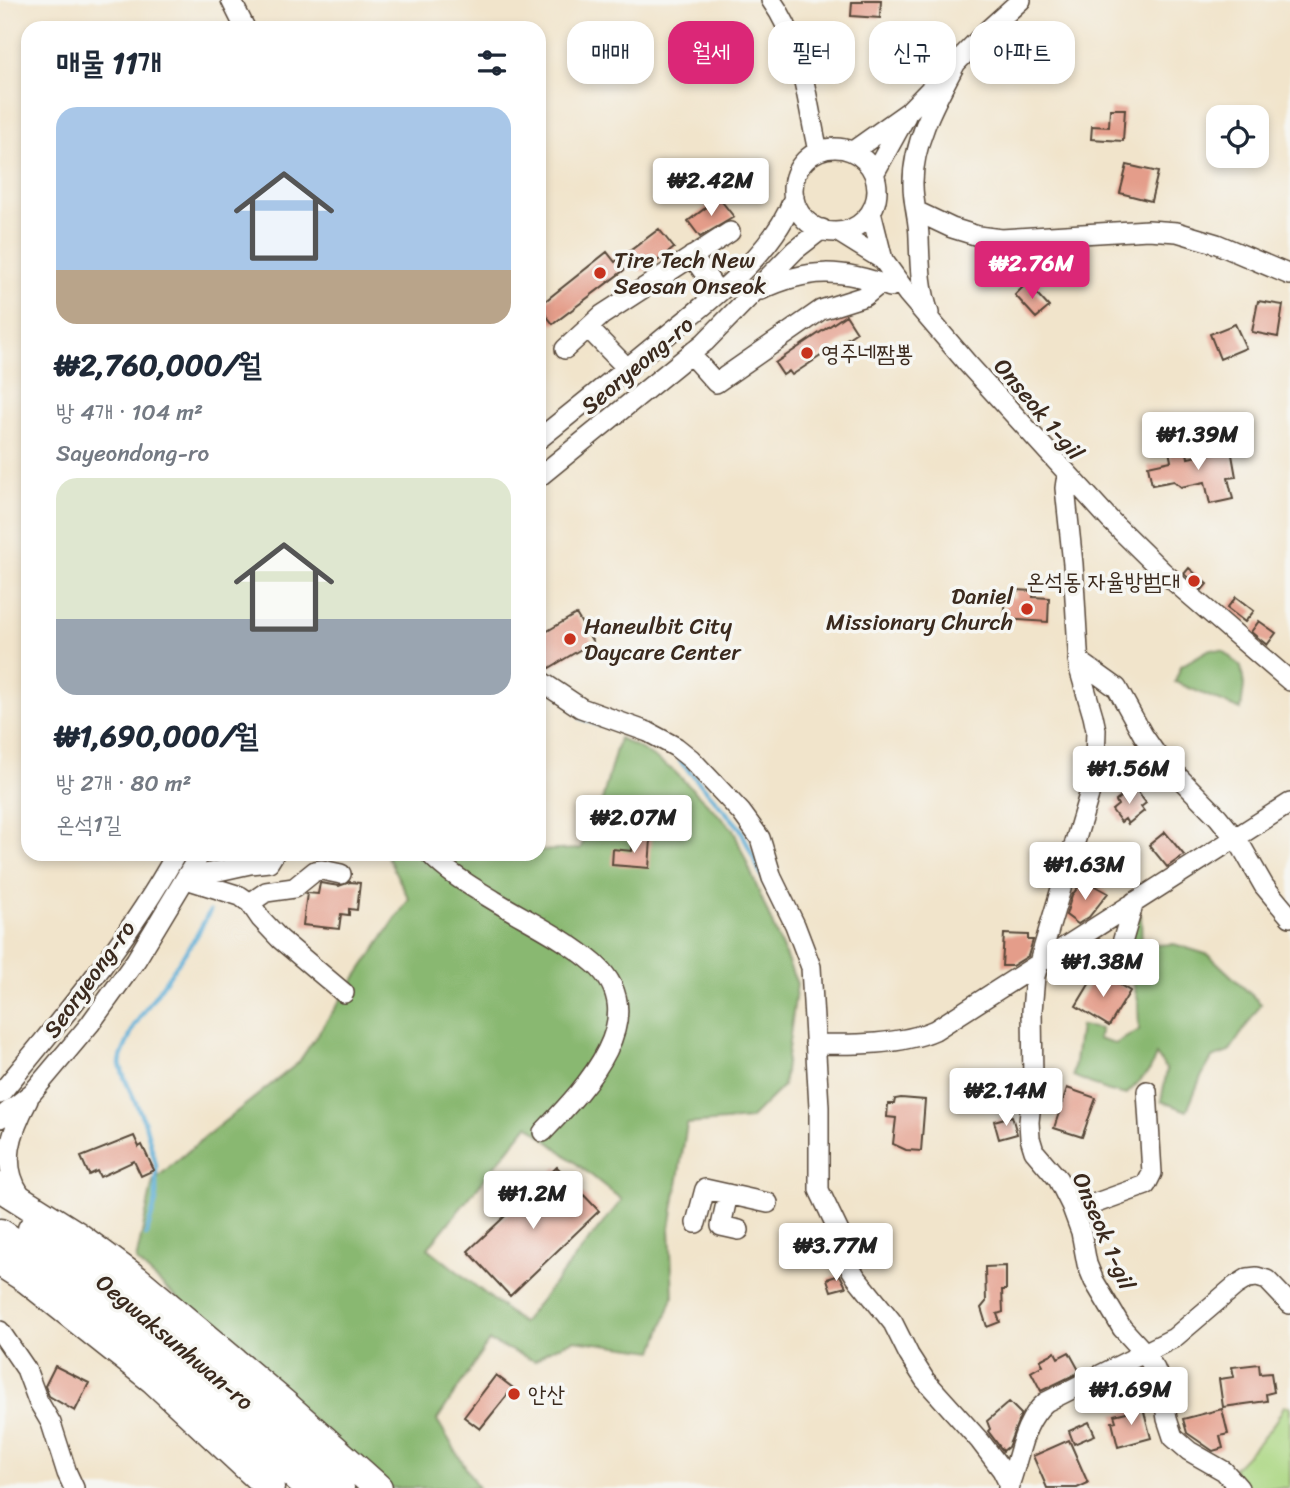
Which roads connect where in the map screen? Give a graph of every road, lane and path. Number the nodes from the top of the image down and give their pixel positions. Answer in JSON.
{"nodes":[{"id":1,"x":231,"y":0,"type":"edge"},
{"id":2,"x":771,"y":0,"type":"edge"},
{"id":3,"x":1021,"y":0,"type":"edge"},
{"id":4,"x":242,"y":21,"type":"edge"},
{"id":5,"x":958,"y":59,"type":"junction"},
{"id":6,"x":908,"y":112,"type":"junction"},
{"id":7,"x":818,"y":151,"type":"junction"},
{"id":8,"x":853,"y":151,"type":"junction"},
{"id":9,"x":874,"y":174,"type":"junction"},
{"id":10,"x":794,"y":197,"type":"junction"},
{"id":11,"x":916,"y":211,"type":"junction"},
{"id":12,"x":871,"y":212,"type":"junction"},
{"id":13,"x":830,"y":230,"type":"junction"},
{"id":14,"x":730,"y":232,"type":"dead end"},
{"id":15,"x":691,"y":256,"type":"junction"},
{"id":16,"x":883,"y":260,"type":"junction"},
{"id":17,"x":1290,"y":275,"type":"edge"},
{"id":18,"x":881,"y":283,"type":"junction"},
{"id":19,"x":718,"y":292,"type":"junction"},
{"id":20,"x":907,"y":293,"type":"junction"},
{"id":21,"x":752,"y":294,"type":"junction"},
{"id":22,"x":936,"y":326,"type":"junction"},
{"id":23,"x":588,"y":328,"type":"junction"},
{"id":24,"x":565,"y":349,"type":"dead end"},
{"id":25,"x":690,"y":354,"type":"junction"},
{"id":26,"x":627,"y":368,"type":"junction"},
{"id":27,"x":546,"y":433,"type":"edge"},
{"id":28,"x":546,"y":471,"type":"edge"},
{"id":29,"x":1070,"y":478,"type":"junction"},
{"id":30,"x":1078,"y":660,"type":"junction"},
{"id":31,"x":1290,"y":681,"type":"edge"},
{"id":32,"x":546,"y":685,"type":"edge"},
{"id":33,"x":1290,"y":803,"type":"edge"},
{"id":34,"x":1234,"y":837,"type":"junction"},
{"id":35,"x":1070,"y":858,"type":"junction"},
{"id":36,"x":172,"y":861,"type":"edge"},
{"id":37,"x":196,"y":861,"type":"edge"},
{"id":38,"x":246,"y":861,"type":"edge"},
{"id":39,"x":438,"y":861,"type":"edge"},
{"id":40,"x":341,"y":874,"type":"dead end"},
{"id":41,"x":1098,"y":875,"type":"dead end"},
{"id":42,"x":186,"y":879,"type":"junction"},
{"id":43,"x":250,"y":902,"type":"junction"},
{"id":44,"x":1134,"y":902,"type":"junction"},
{"id":45,"x":1290,"y":917,"type":"edge"},
{"id":46,"x":1037,"y":964,"type":"junction"},
{"id":47,"x":1114,"y":970,"type":"dead end"},
{"id":48,"x":344,"y":993,"type":"dead end"},
{"id":49,"x":815,"y":1044,"type":"junction"},
{"id":50,"x":6,"y":1087,"type":"edge"},
{"id":51,"x":1147,"y":1091,"type":"dead end"},
{"id":52,"x":32,"y":1093,"type":"junction"},
{"id":53,"x":0,"y":1118,"type":"edge"},
{"id":54,"x":543,"y":1132,"type":"dead end"},
{"id":55,"x":0,"y":1186,"type":"edge"},
{"id":56,"x":728,"y":1194,"type":"junction"},
{"id":57,"x":768,"y":1203,"type":"dead end"},
{"id":58,"x":12,"y":1205,"type":"edge"},
{"id":59,"x":1074,"y":1212,"type":"junction"},
{"id":60,"x":696,"y":1223,"type":"dead end"},
{"id":61,"x":738,"y":1230,"type":"dead end"},
{"id":62,"x":0,"y":1233,"type":"edge"},
{"id":63,"x":0,"y":1262,"type":"edge"},
{"id":64,"x":1290,"y":1304,"type":"edge"},
{"id":65,"x":0,"y":1331,"type":"edge"},
{"id":66,"x":150,"y":1331,"type":"junction"},
{"id":67,"x":1143,"y":1351,"type":"junction"},
{"id":68,"x":1009,"y":1487,"type":"edge"},
{"id":69,"x":74,"y":1488,"type":"edge"},
{"id":70,"x":270,"y":1488,"type":"edge"},
{"id":71,"x":309,"y":1488,"type":"edge"},
{"id":72,"x":340,"y":1488,"type":"edge"},
{"id":73,"x":379,"y":1488,"type":"edge"},
{"id":74,"x":1239,"y":1488,"type":"edge"}],
"edges":[{"from":1,"to":4,"type":"street"},
{"from":2,"to":7,"type":"street"},
{"from":3,"to":5,"type":"street"},
{"from":5,"to":6,"type":"street"},
{"from":5,"to":11,"type":"street"},
{"from":6,"to":8,"type":"street"},
{"from":6,"to":9,"type":"street"},
{"from":7,"to":8,"type":"street"},
{"from":7,"to":10,"type":"street","name":"Seoryeong-ro"},
{"from":8,"to":9,"type":"street"},
{"from":9,"to":12,"type":"street"},
{"from":10,"to":13,"type":"street"},
{"from":10,"to":19,"type":"street","name":"Seoryeong-ro"},
{"from":11,"to":17,"type":"street"},
{"from":11,"to":22,"type":"street"},
{"from":12,"to":13,"type":"street","name":"Seoryeong-ro"},
{"from":12,"to":16,"type":"street"},
{"from":13,"to":16,"type":"street"},
{"from":13,"to":21,"type":"street","name":"Seoryeong-ro"},
{"from":14,"to":15,"type":"street"},
{"from":15,"to":19,"type":"street"},
{"from":15,"to":23,"type":"street"},
{"from":16,"to":20,"type":"street","name":"Onseok 1-gil"},
{"from":18,"to":20,"type":"street"},
{"from":18,"to":21,"type":"street"},
{"from":18,"to":25,"type":"street"},
{"from":19,"to":26,"type":"street","name":"Seoryeong-ro"},
{"from":20,"to":22,"type":"street","name":"Onseok 1-gil"},
{"from":21,"to":25,"type":"street","name":"Seoryeong-ro"},
{"from":22,"to":29,"type":"street","name":"Onseok 1-gil"},
{"from":23,"to":24,"type":"street"},
{"from":23,"to":26,"type":"street"},
{"from":25,"to":28,"type":"street","name":"Seoryeong-ro"},
{"from":26,"to":27,"type":"street","name":"Seoryeong-ro"},
{"from":29,"to":30,"type":"street","name":"Onseok 1-gil"},
{"from":29,"to":31,"type":"street"},
{"from":30,"to":34,"type":"street"},
{"from":30,"to":35,"type":"street","name":"Onseok 1-gil"},
{"from":32,"to":49,"type":"street"},
{"from":33,"to":34,"type":"street"},
{"from":34,"to":44,"type":"street"},
{"from":34,"to":45,"type":"street"},
{"from":35,"to":41,"type":"street"},
{"from":35,"to":46,"type":"street","name":"Onseok 1-gil"},
{"from":36,"to":50,"type":"street","name":"Seoryeong-ro"},
{"from":37,"to":42,"type":"street","name":"Seoryeong-ro"},
{"from":38,"to":42,"type":"street"},
{"from":39,"to":54,"type":"street"},
{"from":40,"to":43,"type":"street"},
{"from":42,"to":43,"type":"street"},
{"from":42,"to":52,"type":"street","name":"Seoryeong-ro"},
{"from":43,"to":48,"type":"street"},
{"from":44,"to":46,"type":"street"},
{"from":44,"to":47,"type":"street"},
{"from":46,"to":49,"type":"street"},
{"from":46,"to":59,"type":"street","name":"Onseok 1-gil"},
{"from":49,"to":68,"type":"street"},
{"from":50,"to":52,"type":"street"},
{"from":51,"to":59,"type":"street"},
{"from":52,"to":53,"type":"street","name":"Seoryeong-ro"},
{"from":52,"to":58,"type":"street"},
{"from":55,"to":58,"type":"highway"},
{"from":56,"to":57,"type":"street"},
{"from":56,"to":60,"type":"street"},
{"from":56,"to":61,"type":"street"},
{"from":58,"to":66,"type":"highway","name":"Oegwaksunhwan-ro"},
{"from":58,"to":73,"type":"highway"},
{"from":59,"to":67,"type":"street","name":"Onseok 1-gil"},
{"from":62,"to":66,"type":"highway","name":"Oegwaksunhwan-ro"},
{"from":63,"to":70,"type":"highway"},
{"from":64,"to":67,"type":"street"},
{"from":65,"to":69,"type":"street"},
{"from":66,"to":71,"type":"highway","name":"Oegwaksunhwan-ro"},
{"from":66,"to":72,"type":"highway","name":"Oegwaksunhwan-ro"},
{"from":67,"to":68,"type":"street"},
{"from":67,"to":74,"type":"street","name":"Onseok 1-gil"}]}
